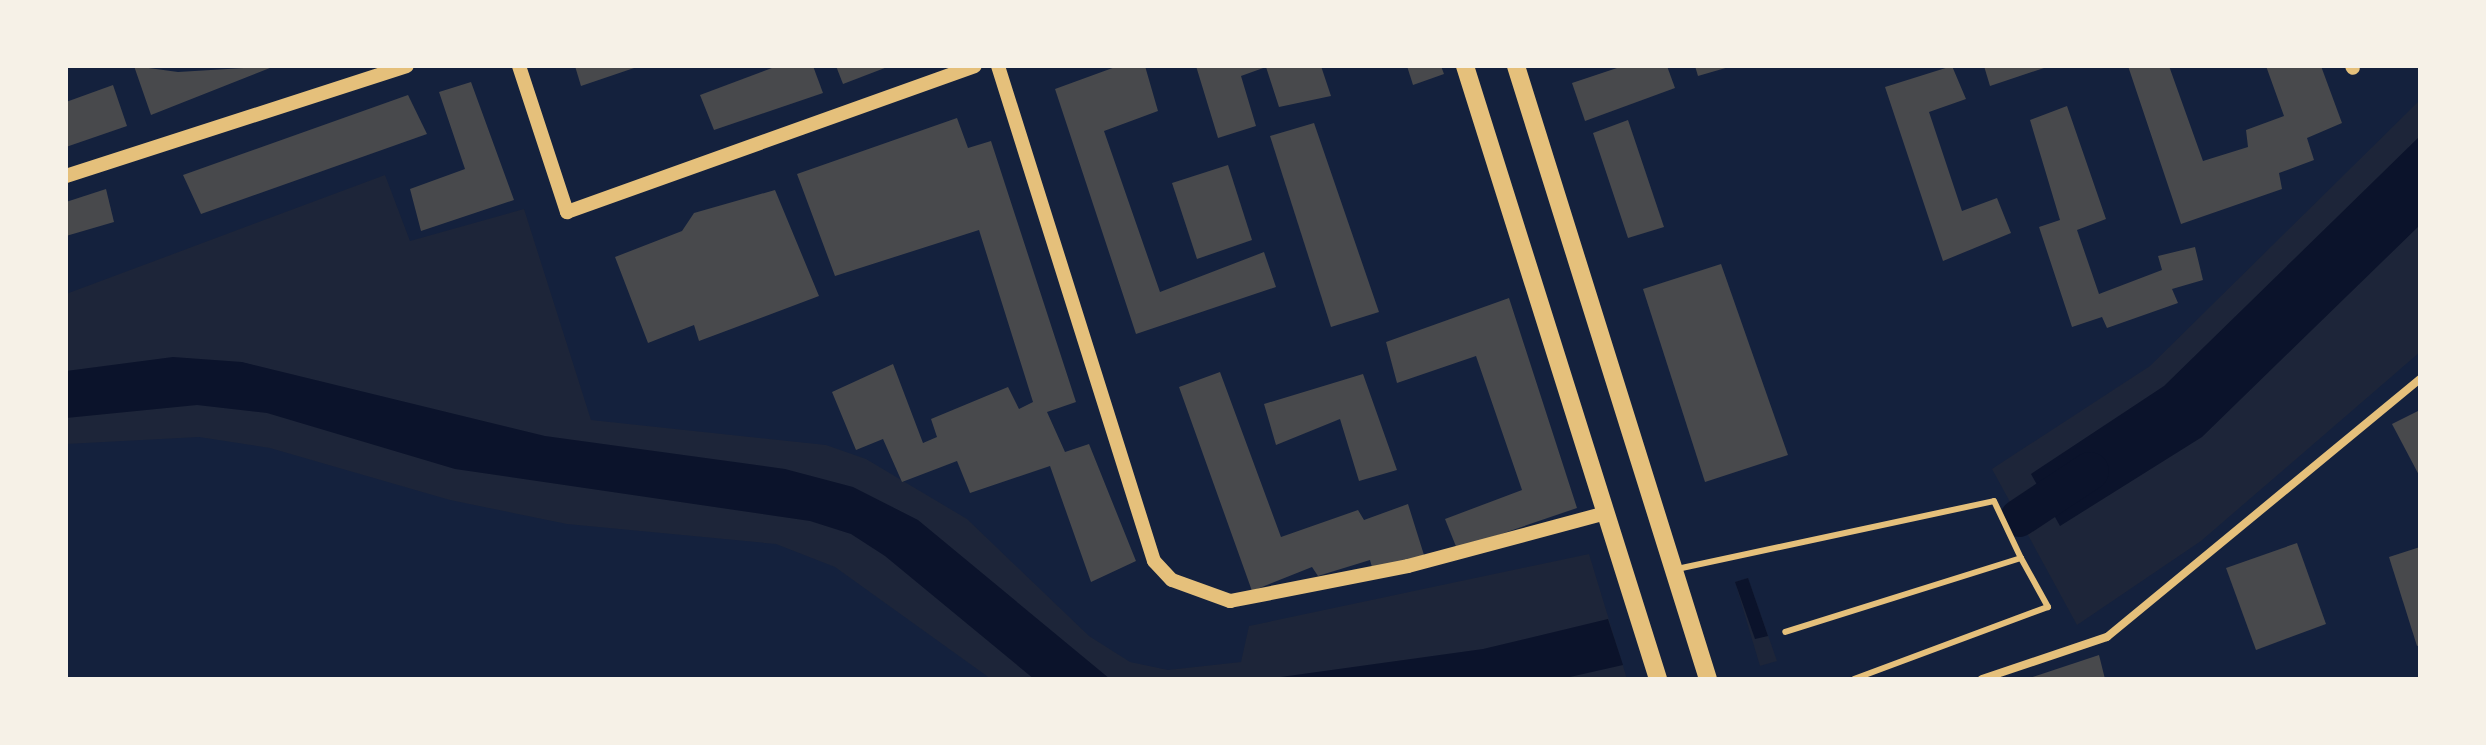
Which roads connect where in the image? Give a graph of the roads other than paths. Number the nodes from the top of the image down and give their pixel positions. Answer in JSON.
{"nodes":[{"id":1,"x":407,"y":66,"type":"edge"},
{"id":2,"x":519,"y":66,"type":"edge"},
{"id":3,"x":975,"y":66,"type":"edge"},
{"id":4,"x":998,"y":66,"type":"edge"},
{"id":5,"x":1465,"y":66,"type":"edge"},
{"id":6,"x":1516,"y":66,"type":"edge"},
{"id":7,"x":66,"y":176,"type":"edge"},
{"id":8,"x":2420,"y":379,"type":"edge"},
{"id":9,"x":1606,"y":513,"type":"junction"},
{"id":10,"x":2021,"y":558,"type":"junction"},
{"id":11,"x":1674,"y":570,"type":"junction"},
{"id":12,"x":1785,"y":632,"type":"dead end"},
{"id":13,"x":1658,"y":679,"type":"edge"},
{"id":14,"x":1708,"y":679,"type":"edge"},
{"id":15,"x":1854,"y":679,"type":"edge"},
{"id":16,"x":1982,"y":679,"type":"edge"}],
"edges":[{"from":1,"to":7,"type":"street"},
{"from":2,"to":3,"type":"street"},
{"from":4,"to":9,"type":"street"},
{"from":5,"to":9,"type":"main road"},
{"from":6,"to":11,"type":"main road"},
{"from":8,"to":16,"type":"street"},
{"from":9,"to":13,"type":"main road"},
{"from":10,"to":11,"type":"lane"},
{"from":10,"to":12,"type":"lane"},
{"from":10,"to":15,"type":"lane"},
{"from":11,"to":14,"type":"main road"}]}
